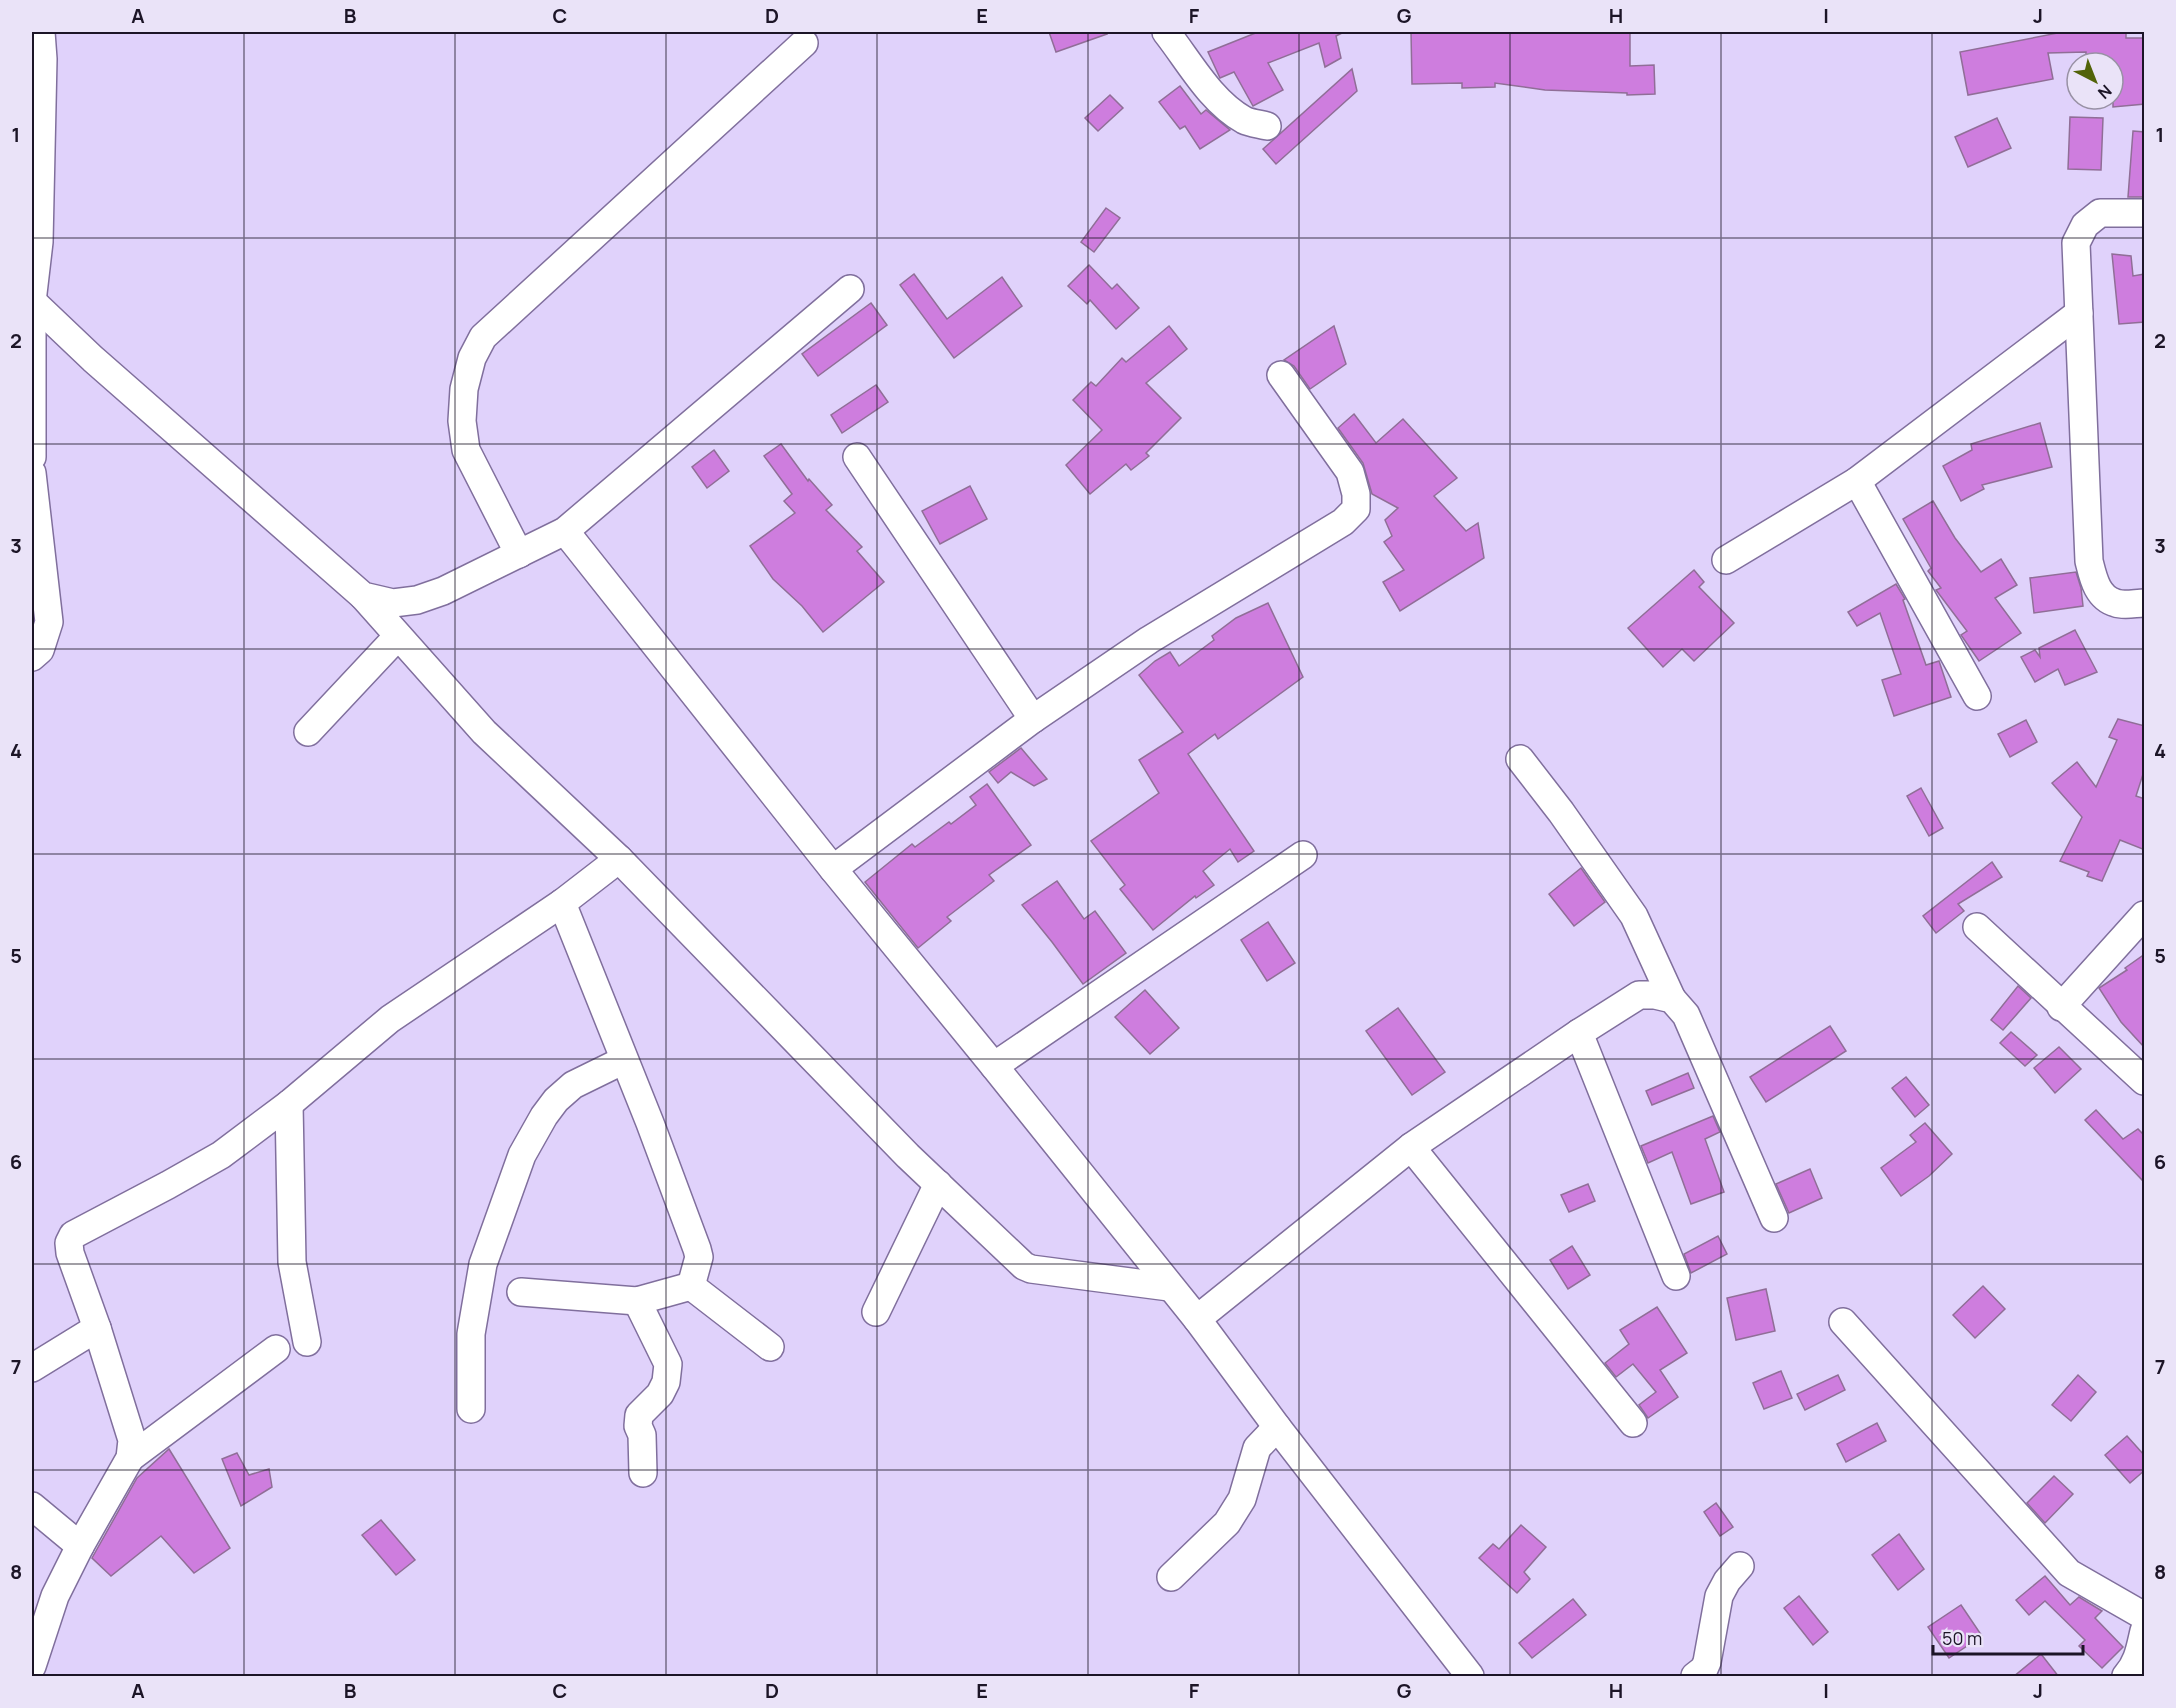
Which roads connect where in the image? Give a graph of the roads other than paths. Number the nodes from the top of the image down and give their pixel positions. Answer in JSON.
{"nodes":[{"id":1,"x":41,"y":32,"type":"edge"},
{"id":2,"x":1166,"y":32,"type":"edge"},
{"id":3,"x":804,"y":43,"type":"dead end"},
{"id":4,"x":1267,"y":126,"type":"dead end"},
{"id":5,"x":2145,"y":213,"type":"edge"},
{"id":6,"x":850,"y":289,"type":"dead end"},
{"id":7,"x":32,"y":302,"type":"edge"},
{"id":8,"x":2079,"y":313,"type":"junction"},
{"id":9,"x":1281,"y":375,"type":"dead end"},
{"id":10,"x":32,"y":457,"type":"edge"},
{"id":11,"x":857,"y":457,"type":"dead end"},
{"id":12,"x":32,"y":473,"type":"edge"},
{"id":13,"x":1857,"y":481,"type":"junction"},
{"id":14,"x":565,"y":531,"type":"junction"},
{"id":15,"x":519,"y":554,"type":"junction"},
{"id":16,"x":1726,"y":560,"type":"dead end"},
{"id":17,"x":363,"y":596,"type":"junction"},
{"id":18,"x":2145,"y":603,"type":"edge"},
{"id":19,"x":398,"y":636,"type":"junction"},
{"id":20,"x":32,"y":657,"type":"edge"},
{"id":21,"x":1977,"y":696,"type":"dead end"},
{"id":22,"x":1033,"y":719,"type":"junction"},
{"id":23,"x":308,"y":732,"type":"dead end"},
{"id":24,"x":1520,"y":759,"type":"dead end"},
{"id":25,"x":1303,"y":855,"type":"dead end"},
{"id":26,"x":619,"y":859,"type":"junction"},
{"id":27,"x":833,"y":870,"type":"junction"},
{"id":28,"x":562,"y":903,"type":"junction"},
{"id":29,"x":2145,"y":915,"type":"edge"},
{"id":30,"x":1977,"y":927,"type":"dead end"},
{"id":31,"x":1672,"y":999,"type":"junction"},
{"id":32,"x":2061,"y":1007,"type":"junction"},
{"id":33,"x":1580,"y":1033,"type":"junction"},
{"id":34,"x":624,"y":1060,"type":"junction"},
{"id":35,"x":994,"y":1066,"type":"junction"},
{"id":36,"x":2145,"y":1082,"type":"edge"},
{"id":37,"x":289,"y":1104,"type":"junction"},
{"id":38,"x":1411,"y":1147,"type":"junction"},
{"id":39,"x":939,"y":1185,"type":"junction"},
{"id":40,"x":1774,"y":1218,"type":"dead end"},
{"id":41,"x":1676,"y":1276,"type":"dead end"},
{"id":42,"x":691,"y":1286,"type":"junction"},
{"id":43,"x":1169,"y":1287,"type":"junction"},
{"id":44,"x":521,"y":1292,"type":"dead end"},
{"id":45,"x":637,"y":1300,"type":"junction"},
{"id":46,"x":876,"y":1312,"type":"dead end"},
{"id":47,"x":1197,"y":1319,"type":"junction"},
{"id":48,"x":1843,"y":1322,"type":"dead end"},
{"id":49,"x":97,"y":1328,"type":"junction"},
{"id":50,"x":307,"y":1342,"type":"dead end"},
{"id":51,"x":770,"y":1347,"type":"dead end"},
{"id":52,"x":276,"y":1349,"type":"dead end"},
{"id":53,"x":32,"y":1368,"type":"edge"},
{"id":54,"x":471,"y":1409,"type":"dead end"},
{"id":55,"x":1633,"y":1423,"type":"dead end"},
{"id":56,"x":1277,"y":1427,"type":"junction"},
{"id":57,"x":130,"y":1458,"type":"junction"},
{"id":58,"x":643,"y":1473,"type":"dead end"},
{"id":59,"x":32,"y":1506,"type":"edge"},
{"id":60,"x":80,"y":1546,"type":"junction"},
{"id":61,"x":1740,"y":1566,"type":"dead end"},
{"id":62,"x":1171,"y":1577,"type":"dead end"},
{"id":63,"x":2145,"y":1616,"type":"edge"},
{"id":64,"x":2145,"y":1631,"type":"edge"},
{"id":65,"x":32,"y":1666,"type":"edge"},
{"id":66,"x":1470,"y":1677,"type":"edge"},
{"id":67,"x":1695,"y":1677,"type":"edge"},
{"id":68,"x":2126,"y":1677,"type":"edge"}],
"edges":[{"from":1,"to":7,"type":"street"},
{"from":2,"to":4,"type":"street"},
{"from":3,"to":15,"type":"street"},
{"from":5,"to":8,"type":"street"},
{"from":6,"to":14,"type":"street"},
{"from":7,"to":10,"type":"street"},
{"from":7,"to":17,"type":"street"},
{"from":8,"to":13,"type":"street"},
{"from":8,"to":18,"type":"street"},
{"from":9,"to":22,"type":"street"},
{"from":11,"to":22,"type":"street"},
{"from":12,"to":20,"type":"street"},
{"from":13,"to":16,"type":"street"},
{"from":13,"to":21,"type":"street"},
{"from":14,"to":15,"type":"street"},
{"from":14,"to":27,"type":"street"},
{"from":15,"to":17,"type":"street"},
{"from":17,"to":19,"type":"street"},
{"from":19,"to":23,"type":"street"},
{"from":19,"to":26,"type":"street"},
{"from":22,"to":27,"type":"street"},
{"from":24,"to":31,"type":"street"},
{"from":25,"to":35,"type":"street"},
{"from":26,"to":28,"type":"street"},
{"from":26,"to":39,"type":"street"},
{"from":27,"to":35,"type":"street"},
{"from":28,"to":34,"type":"street"},
{"from":28,"to":37,"type":"street"},
{"from":29,"to":32,"type":"street"},
{"from":30,"to":32,"type":"street"},
{"from":31,"to":33,"type":"street"},
{"from":31,"to":40,"type":"street"},
{"from":32,"to":36,"type":"street"},
{"from":33,"to":38,"type":"street"},
{"from":33,"to":41,"type":"street"},
{"from":34,"to":42,"type":"street"},
{"from":34,"to":54,"type":"street"},
{"from":35,"to":43,"type":"street"},
{"from":37,"to":49,"type":"street"},
{"from":37,"to":50,"type":"street"},
{"from":38,"to":47,"type":"street"},
{"from":38,"to":55,"type":"street"},
{"from":39,"to":43,"type":"street"},
{"from":39,"to":46,"type":"street"},
{"from":42,"to":45,"type":"street"},
{"from":42,"to":51,"type":"street"},
{"from":43,"to":47,"type":"street"},
{"from":44,"to":45,"type":"street"},
{"from":45,"to":58,"type":"street"},
{"from":47,"to":56,"type":"street"},
{"from":48,"to":63,"type":"street"},
{"from":49,"to":53,"type":"street"},
{"from":49,"to":57,"type":"street"},
{"from":52,"to":57,"type":"street"},
{"from":56,"to":62,"type":"street"},
{"from":56,"to":66,"type":"street"},
{"from":57,"to":60,"type":"street"},
{"from":59,"to":60,"type":"street"},
{"from":60,"to":65,"type":"street"},
{"from":61,"to":67,"type":"street"},
{"from":64,"to":68,"type":"street"}]}
